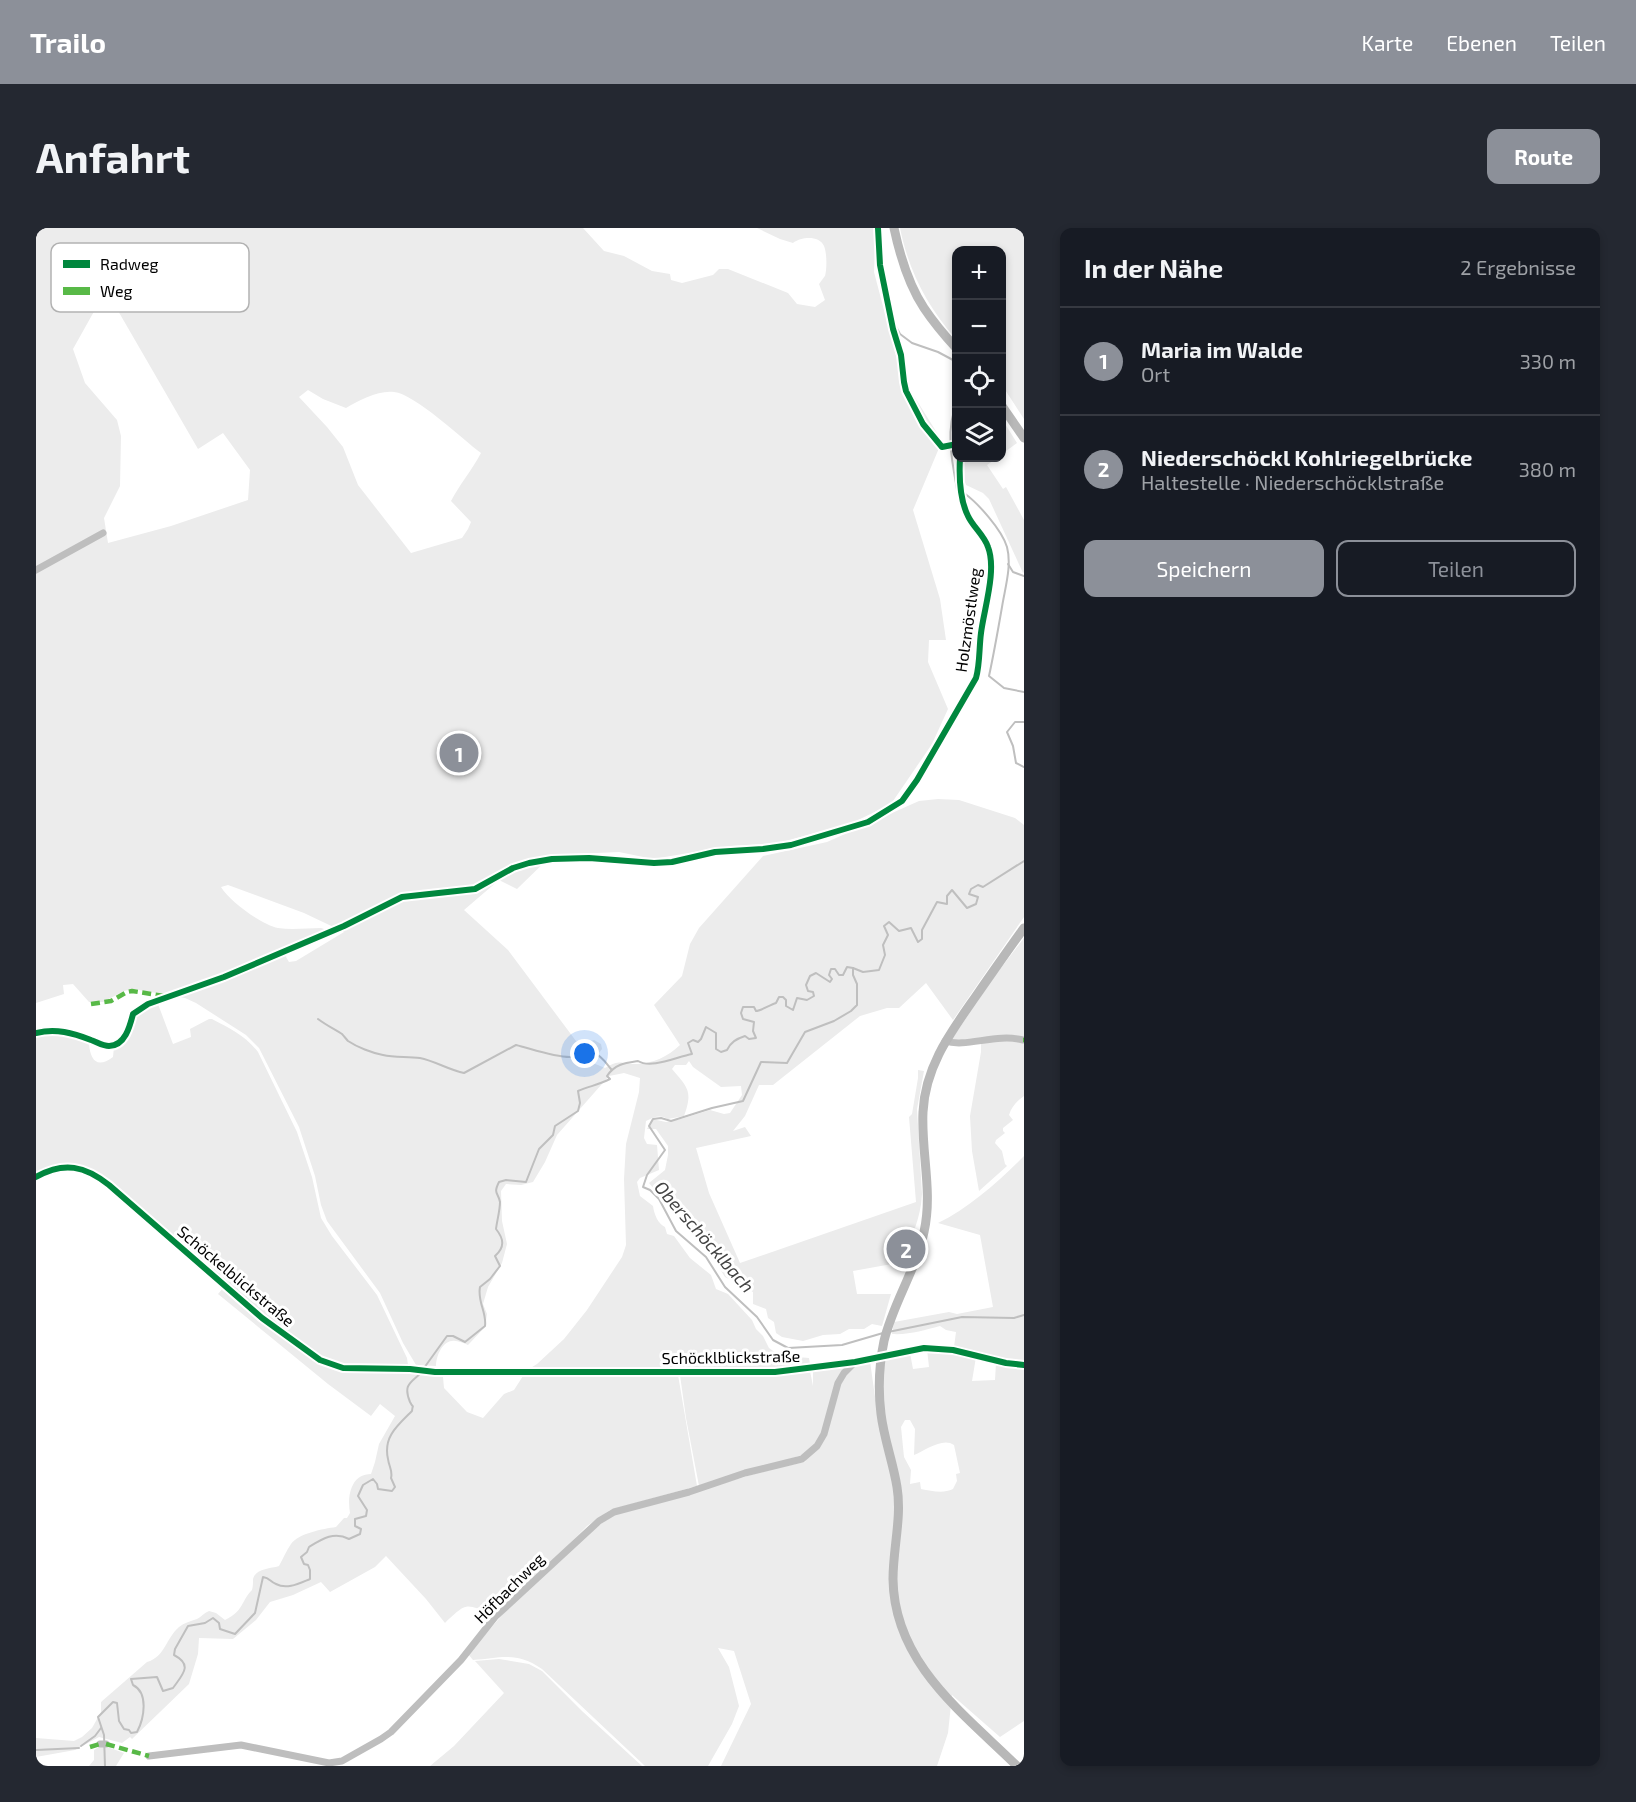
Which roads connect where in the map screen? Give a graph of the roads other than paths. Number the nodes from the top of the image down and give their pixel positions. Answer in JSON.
{"nodes":[{"id":1,"x":894,"y":228,"type":"edge"},
{"id":2,"x":952,"y":343,"type":"edge"},
{"id":3,"x":1003,"y":408,"type":"edge"},
{"id":4,"x":1024,"y":438,"type":"edge"},
{"id":5,"x":960,"y":462,"type":"edge"},
{"id":6,"x":103,"y":533,"type":"dead end"},
{"id":7,"x":36,"y":570,"type":"edge"},
{"id":8,"x":954,"y":717,"type":"dead end"},
{"id":9,"x":1024,"y":928,"type":"edge"},
{"id":10,"x":1023,"y":1040,"type":"edge"},
{"id":11,"x":945,"y":1041,"type":"junction"},
{"id":12,"x":36,"y":1177,"type":"edge"},
{"id":13,"x":881,"y":1356,"type":"junction"},
{"id":14,"x":855,"y":1362,"type":"junction"},
{"id":15,"x":1024,"y":1365,"type":"edge"},
{"id":16,"x":435,"y":1372,"type":"joint"},
{"id":17,"x":149,"y":1756,"type":"dead end"},
{"id":18,"x":1017,"y":1766,"type":"edge"}],
"edges":[{"from":1,"to":2,"type":"main road"},
{"from":3,"to":4,"type":"main road"},
{"from":5,"to":8,"type":"street","name":"Holzmöstlweg"},
{"from":6,"to":7,"type":"street"},
{"from":9,"to":11,"type":"main road"},
{"from":10,"to":11,"type":"street"},
{"from":11,"to":13,"type":"main road"},
{"from":12,"to":16,"type":"street","name":"Schöckelblickstraße"},
{"from":13,"to":14,"type":"street","name":"Schöcklblickstraße"},
{"from":13,"to":15,"type":"street","name":"Schöcklblickstraße"},
{"from":13,"to":18,"type":"main road"},
{"from":14,"to":16,"type":"street","name":"Schöcklblickstraße"},
{"from":14,"to":17,"type":"street","name":"Höfbachweg"}]}
